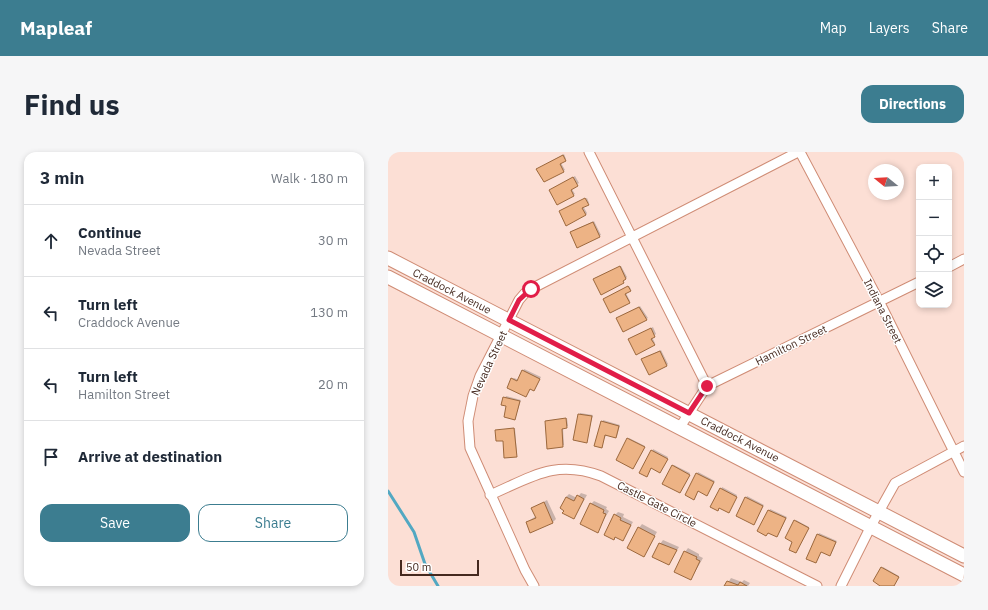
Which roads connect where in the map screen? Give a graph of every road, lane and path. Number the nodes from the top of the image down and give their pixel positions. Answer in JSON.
{"nodes":[{"id":1,"x":589,"y":152,"type":"edge"},
{"id":2,"x":799,"y":152,"type":"edge"},
{"id":3,"x":632,"y":238,"type":"junction"},
{"id":4,"x":388,"y":258,"type":"edge"},
{"id":5,"x":964,"y":259,"type":"edge"},
{"id":6,"x":952,"y":265,"type":"edge"},
{"id":7,"x":388,"y":277,"type":"edge"},
{"id":8,"x":916,"y":283,"type":"edge"},
{"id":9,"x":879,"y":301,"type":"junction"},
{"id":10,"x":509,"y":320,"type":"junction"},
{"id":11,"x":502,"y":336,"type":"junction"},
{"id":12,"x":707,"y":386,"type":"junction"},
{"id":13,"x":689,"y":413,"type":"junction"},
{"id":14,"x":680,"y":428,"type":"junction"},
{"id":15,"x":964,"y":446,"type":"edge"},
{"id":16,"x":954,"y":452,"type":"junction"},
{"id":17,"x":964,"y":472,"type":"edge"},
{"id":18,"x":490,"y":495,"type":"junction"},
{"id":19,"x":879,"y":510,"type":"junction"},
{"id":20,"x":871,"y":526,"type":"junction"},
{"id":21,"x":964,"y":556,"type":"edge"},
{"id":22,"x":964,"y":575,"type":"edge"},
{"id":23,"x":534,"y":586,"type":"edge"},
{"id":24,"x":817,"y":586,"type":"edge"},
{"id":25,"x":841,"y":586,"type":"edge"}],
"edges":[{"from":1,"to":3,"type":"street"},
{"from":2,"to":3,"type":"street","name":"Nevada Street"},
{"from":2,"to":9,"type":"street","name":"Indiana Street"},
{"from":3,"to":10,"type":"street","name":"Nevada Street"},
{"from":3,"to":12,"type":"street"},
{"from":4,"to":10,"type":"street","name":"Craddock Avenue"},
{"from":5,"to":6,"type":"street"},
{"from":7,"to":11,"type":"street","name":"Craddock Avenue"},
{"from":8,"to":9,"type":"street","name":"Hamilton Street"},
{"from":9,"to":12,"type":"street","name":"Hamilton Street"},
{"from":9,"to":16,"type":"street","name":"Indiana Street"},
{"from":10,"to":11,"type":"street","name":"Nevada Street"},
{"from":10,"to":13,"type":"street","name":"Craddock Avenue"},
{"from":11,"to":14,"type":"street","name":"Craddock Avenue"},
{"from":11,"to":18,"type":"street","name":"Nevada Street"},
{"from":12,"to":13,"type":"street"},
{"from":13,"to":14,"type":"street"},
{"from":13,"to":19,"type":"street","name":"Craddock Avenue"},
{"from":14,"to":20,"type":"street","name":"Craddock Avenue"},
{"from":15,"to":16,"type":"street"},
{"from":16,"to":17,"type":"street","name":"Indiana Street"},
{"from":16,"to":19,"type":"street"},
{"from":18,"to":23,"type":"street","name":"Nevada Street"},
{"from":18,"to":24,"type":"street","name":"Castle Gate Circle"},
{"from":19,"to":20,"type":"street"},
{"from":19,"to":21,"type":"street","name":"Craddock Avenue"},
{"from":20,"to":22,"type":"street","name":"Craddock Avenue"},
{"from":20,"to":25,"type":"street"}]}
